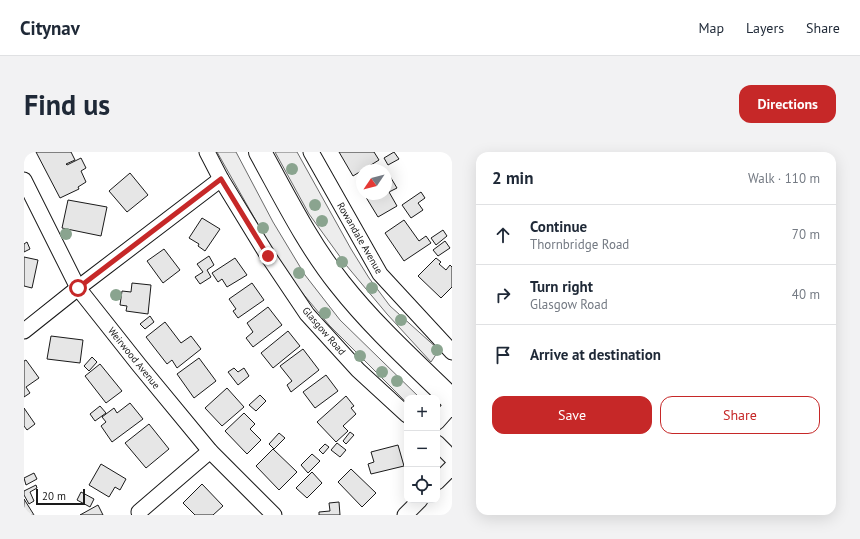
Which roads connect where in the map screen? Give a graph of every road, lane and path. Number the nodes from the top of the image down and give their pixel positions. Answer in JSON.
{"nodes":[{"id":1,"x":207,"y":152,"type":"edge"},
{"id":2,"x":260,"y":152,"type":"edge"},
{"id":3,"x":311,"y":152,"type":"edge"},
{"id":4,"x":221,"y":179,"type":"junction"},
{"id":5,"x":24,"y":180,"type":"edge"},
{"id":6,"x":78,"y":288,"type":"junction"},
{"id":7,"x":24,"y":331,"type":"edge"},
{"id":8,"x":452,"y":352,"type":"edge"},
{"id":9,"x":452,"y":400,"type":"edge"},
{"id":10,"x":452,"y":405,"type":"edge"},
{"id":11,"x":404,"y":412,"type":"edge"},
{"id":12,"x":440,"y":419,"type":"edge"},
{"id":13,"x":440,"y":446,"type":"edge"},
{"id":14,"x":210,"y":451,"type":"junction"},
{"id":15,"x":452,"y":458,"type":"edge"},
{"id":16,"x":452,"y":467,"type":"edge"},
{"id":17,"x":440,"y":479,"type":"edge"},
{"id":18,"x":417,"y":503,"type":"edge"},
{"id":19,"x":139,"y":512,"type":"dead end"},
{"id":20,"x":274,"y":515,"type":"edge"},
{"id":21,"x":405,"y":515,"type":"edge"}],
"edges":[{"from":1,"to":4,"type":"street","name":"Glasgow Road"},
{"from":2,"to":9,"type":"main road"},
{"from":3,"to":8,"type":"street","name":"Rowandale Avenue"},
{"from":4,"to":6,"type":"street"},
{"from":4,"to":11,"type":"street","name":"Glasgow Road"},
{"from":5,"to":6,"type":"street","name":"Weirwood Avenue"},
{"from":6,"to":7,"type":"street"},
{"from":6,"to":14,"type":"street","name":"Weirwood Avenue"},
{"from":10,"to":12,"type":"street"},
{"from":13,"to":15,"type":"street"},
{"from":14,"to":19,"type":"street"},
{"from":14,"to":20,"type":"street","name":"Weirwood Avenue"},
{"from":16,"to":17,"type":"street"},
{"from":18,"to":21,"type":"street"}]}
